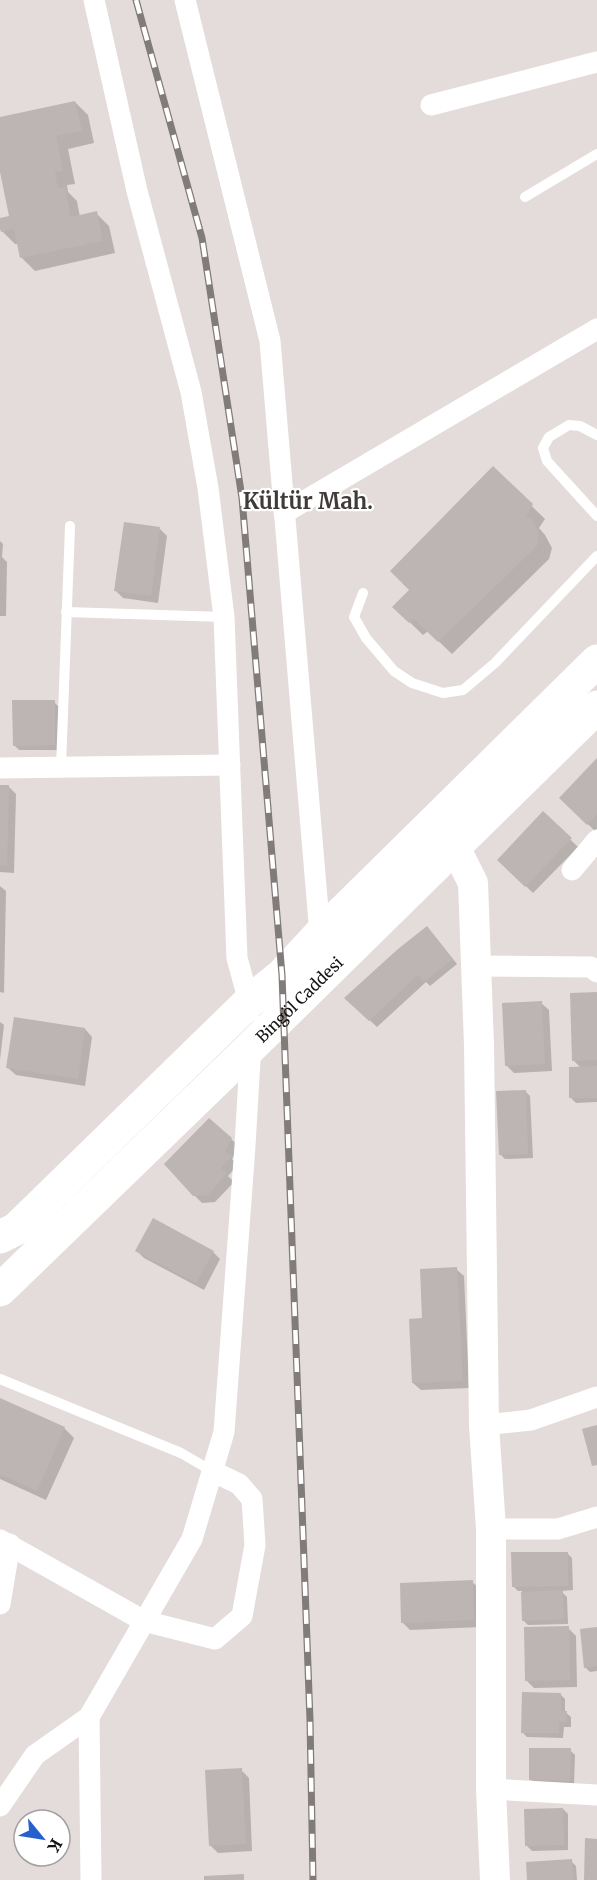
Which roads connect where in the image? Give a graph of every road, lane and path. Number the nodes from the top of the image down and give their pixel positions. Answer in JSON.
{"nodes":[{"id":1,"x":94,"y":0,"type":"edge"},
{"id":2,"x":185,"y":0,"type":"edge"},
{"id":3,"x":597,"y":62,"type":"edge"},
{"id":4,"x":430,"y":105,"type":"dead end"},
{"id":5,"x":597,"y":154,"type":"edge"},
{"id":6,"x":525,"y":197,"type":"dead end"},
{"id":7,"x":597,"y":329,"type":"edge"},
{"id":8,"x":597,"y":435,"type":"edge"},
{"id":9,"x":284,"y":513,"type":"junction"},
{"id":10,"x":597,"y":516,"type":"edge"},
{"id":11,"x":70,"y":526,"type":"dead end"},
{"id":12,"x":597,"y":556,"type":"edge"},
{"id":13,"x":363,"y":593,"type":"dead end"},
{"id":14,"x":66,"y":612,"type":"junction"},
{"id":15,"x":224,"y":617,"type":"junction"},
{"id":16,"x":597,"y":661,"type":"edge"},
{"id":17,"x":597,"y":707,"type":"edge"},
{"id":18,"x":230,"y":765,"type":"junction"},
{"id":19,"x":61,"y":767,"type":"junction"},
{"id":20,"x":0,"y":768,"type":"edge"},
{"id":21,"x":418,"y":837,"type":"junction"},
{"id":22,"x":597,"y":840,"type":"edge"},
{"id":23,"x":455,"y":847,"type":"junction"},
{"id":24,"x":572,"y":870,"type":"dead end"},
{"id":25,"x":320,"y":934,"type":"junction"},
{"id":26,"x":476,"y":966,"type":"junction"},
{"id":27,"x":597,"y":972,"type":"edge"},
{"id":28,"x":249,"y":1002,"type":"junction"},
{"id":29,"x":251,"y":1047,"type":"junction"},
{"id":30,"x":0,"y":1237,"type":"edge"},
{"id":31,"x":0,"y":1290,"type":"edge"},
{"id":32,"x":0,"y":1379,"type":"edge"},
{"id":33,"x":597,"y":1397,"type":"edge"},
{"id":34,"x":484,"y":1425,"type":"junction"},
{"id":35,"x":212,"y":1471,"type":"junction"},
{"id":36,"x":597,"y":1517,"type":"edge"},
{"id":37,"x":491,"y":1529,"type":"junction"},
{"id":38,"x":5,"y":1542,"type":"edge"},
{"id":39,"x":0,"y":1604,"type":"edge"},
{"id":40,"x":144,"y":1621,"type":"junction"},
{"id":41,"x":89,"y":1717,"type":"junction"},
{"id":42,"x":491,"y":1789,"type":"junction"},
{"id":43,"x":597,"y":1796,"type":"edge"},
{"id":44,"x":0,"y":1806,"type":"edge"},
{"id":45,"x":91,"y":1880,"type":"edge"},
{"id":46,"x":495,"y":1880,"type":"edge"}],
"edges":[{"from":1,"to":15,"type":"street"},
{"from":2,"to":9,"type":"street"},
{"from":3,"to":4,"type":"street"},
{"from":5,"to":6,"type":"lane"},
{"from":7,"to":9,"type":"street"},
{"from":8,"to":10,"type":"lane"},
{"from":9,"to":25,"type":"street"},
{"from":11,"to":14,"type":"lane"},
{"from":12,"to":13,"type":"lane"},
{"from":14,"to":15,"type":"lane"},
{"from":14,"to":19,"type":"lane"},
{"from":15,"to":18,"type":"street"},
{"from":16,"to":21,"type":"main road","name":"Bingöl Caddesi"},
{"from":17,"to":23,"type":"main road","name":"Bingöl Caddesi"},
{"from":18,"to":19,"type":"street"},
{"from":18,"to":28,"type":"street"},
{"from":19,"to":20,"type":"street"},
{"from":21,"to":23,"type":"street"},
{"from":21,"to":25,"type":"main road","name":"Bingöl Caddesi"},
{"from":22,"to":24,"type":"street"},
{"from":23,"to":26,"type":"street"},
{"from":23,"to":29,"type":"main road","name":"Bingöl Caddesi"},
{"from":25,"to":28,"type":"main road","name":"Bingöl Caddesi"},
{"from":26,"to":27,"type":"street"},
{"from":26,"to":34,"type":"street"},
{"from":28,"to":29,"type":"street"},
{"from":28,"to":30,"type":"main road","name":"Bingöl Caddesi"},
{"from":29,"to":31,"type":"main road","name":"Bingöl Caddesi"},
{"from":29,"to":35,"type":"street"},
{"from":32,"to":35,"type":"lane"},
{"from":33,"to":34,"type":"street"},
{"from":34,"to":37,"type":"street"},
{"from":35,"to":40,"type":"street"},
{"from":35,"to":40,"type":"street"},
{"from":36,"to":37,"type":"street"},
{"from":37,"to":42,"type":"street"},
{"from":38,"to":39,"type":"street"},
{"from":38,"to":40,"type":"street"},
{"from":40,"to":41,"type":"street"},
{"from":41,"to":44,"type":"street"},
{"from":41,"to":45,"type":"street"},
{"from":42,"to":43,"type":"street"},
{"from":42,"to":46,"type":"street"}]}
